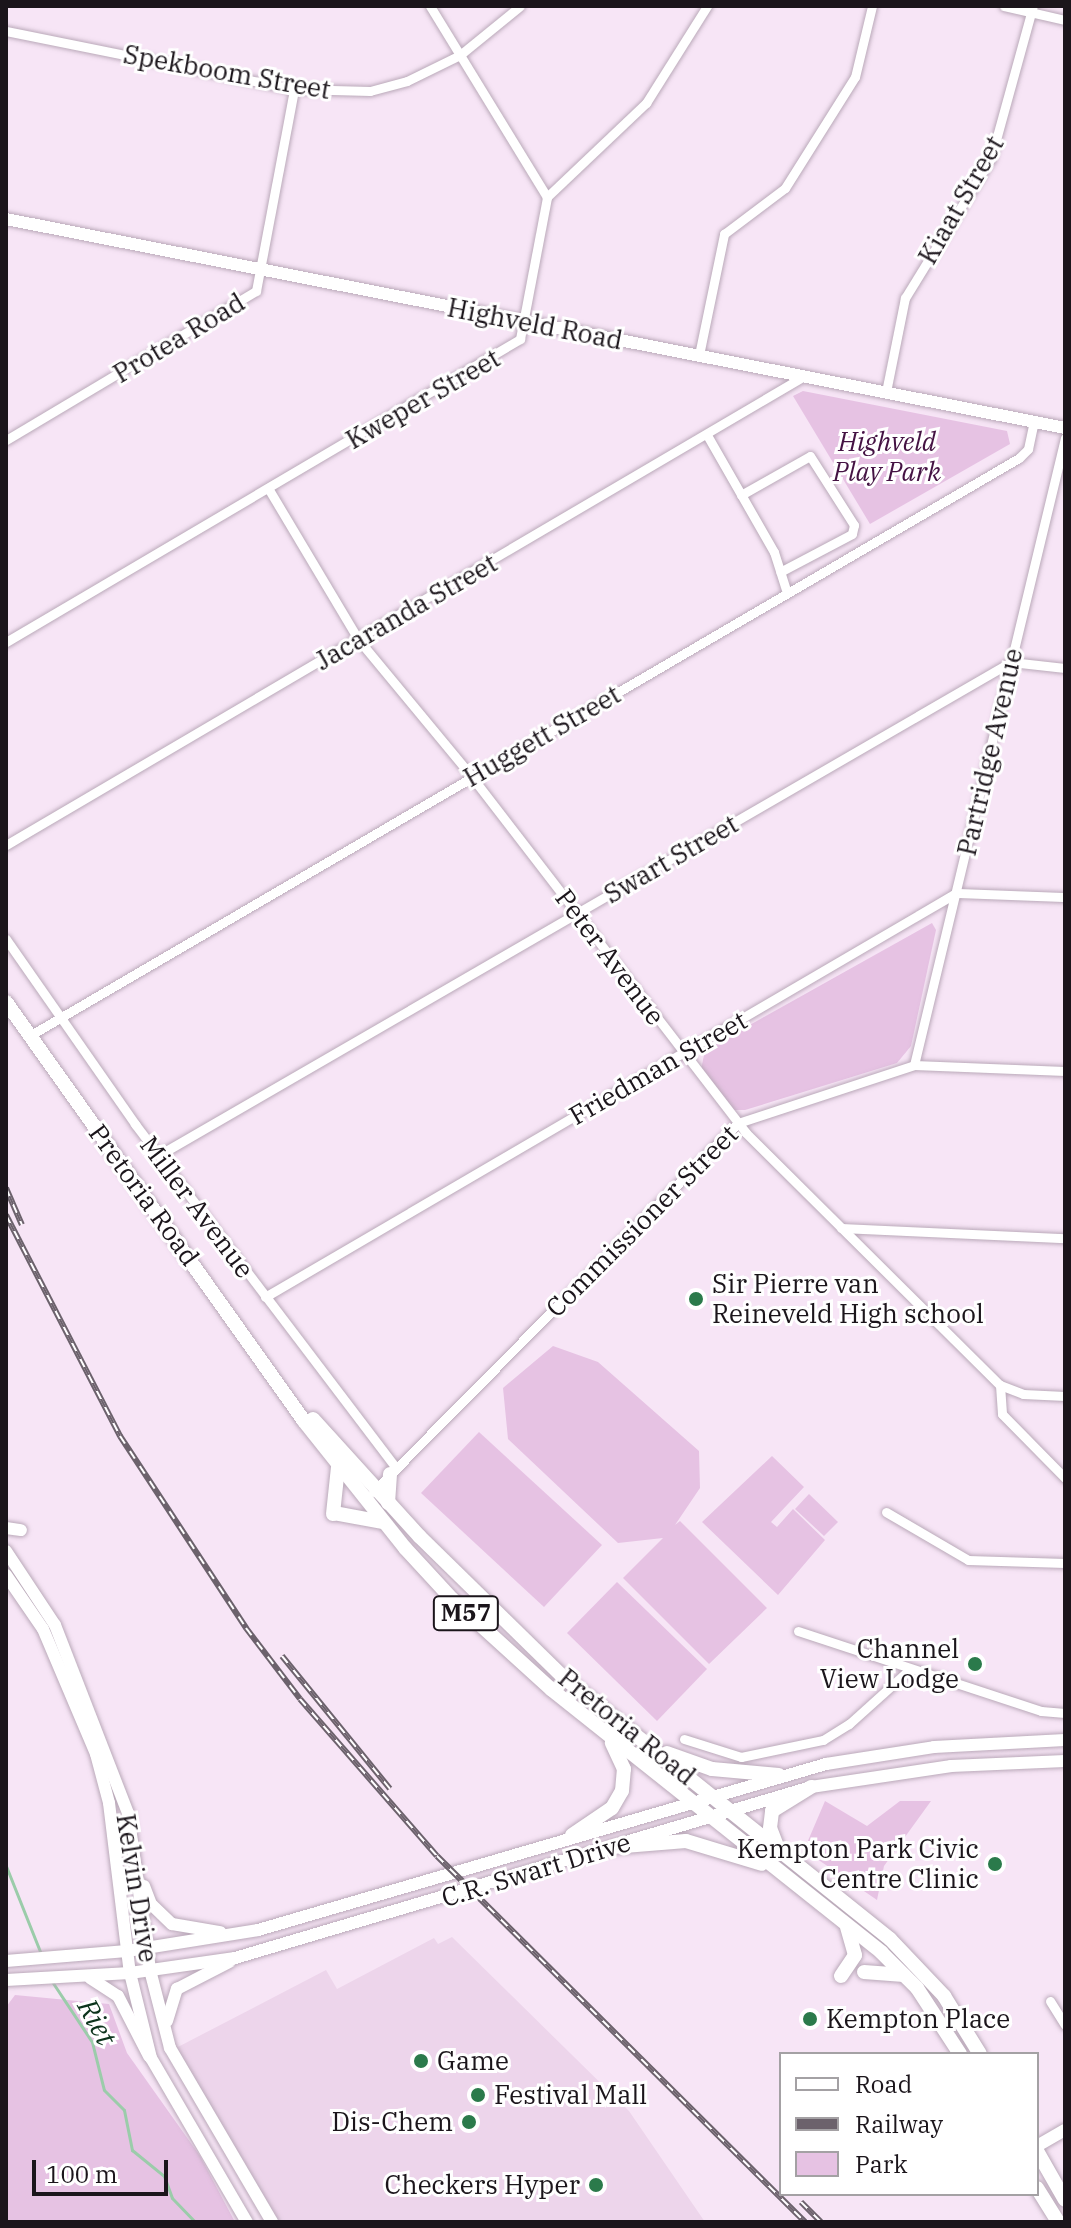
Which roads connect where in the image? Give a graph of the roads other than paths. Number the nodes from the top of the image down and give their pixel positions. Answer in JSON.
{"nodes":[{"id":1,"x":430,"y":6,"type":"edge"},
{"id":2,"x":520,"y":6,"type":"edge"},
{"id":3,"x":707,"y":6,"type":"edge"},
{"id":4,"x":872,"y":6,"type":"edge"},
{"id":5,"x":1004,"y":6,"type":"edge"},
{"id":6,"x":1033,"y":9,"type":"edge"},
{"id":7,"x":1065,"y":20,"type":"edge"},
{"id":8,"x":6,"y":31,"type":"edge"},
{"id":9,"x":460,"y":55,"type":"junction"},
{"id":10,"x":294,"y":89,"type":"junction"},
{"id":11,"x":547,"y":197,"type":"junction"},
{"id":12,"x":6,"y":219,"type":"edge"},
{"id":13,"x":261,"y":269,"type":"junction"},
{"id":14,"x":525,"y":322,"type":"junction"},
{"id":15,"x":699,"y":355,"type":"junction"},
{"id":16,"x":804,"y":376,"type":"junction"},
{"id":17,"x":886,"y":392,"type":"junction"},
{"id":18,"x":1034,"y":421,"type":"junction"},
{"id":19,"x":1065,"y":428,"type":"edge"},
{"id":20,"x":707,"y":435,"type":"junction"},
{"id":21,"x":1065,"y":438,"type":"edge"},
{"id":22,"x":6,"y":440,"type":"edge"},
{"id":23,"x":268,"y":488,"type":"junction"},
{"id":24,"x":741,"y":495,"type":"junction"},
{"id":25,"x":780,"y":572,"type":"junction"},
{"id":26,"x":787,"y":593,"type":"junction"},
{"id":27,"x":358,"y":639,"type":"junction"},
{"id":28,"x":6,"y":642,"type":"edge"},
{"id":29,"x":1011,"y":662,"type":"junction"},
{"id":30,"x":1065,"y":668,"type":"edge"},
{"id":31,"x":472,"y":777,"type":"junction"},
{"id":32,"x":6,"y":845,"type":"edge"},
{"id":33,"x":956,"y":893,"type":"junction"},
{"id":34,"x":1065,"y":897,"type":"edge"},
{"id":35,"x":578,"y":914,"type":"junction"},
{"id":36,"x":6,"y":939,"type":"edge"},
{"id":37,"x":6,"y":1002,"type":"edge"},
{"id":38,"x":58,"y":1018,"type":"junction"},
{"id":39,"x":29,"y":1036,"type":"junction"},
{"id":40,"x":683,"y":1053,"type":"junction"},
{"id":41,"x":914,"y":1065,"type":"junction"},
{"id":42,"x":1065,"y":1071,"type":"edge"},
{"id":43,"x":738,"y":1123,"type":"junction"},
{"id":44,"x":159,"y":1155,"type":"junction"},
{"id":45,"x":841,"y":1228,"type":"junction"},
{"id":46,"x":1065,"y":1238,"type":"edge"},
{"id":47,"x":265,"y":1297,"type":"junction"},
{"id":48,"x":1000,"y":1385,"type":"junction"},
{"id":49,"x":283,"y":1387,"type":"junction"},
{"id":50,"x":1065,"y":1396,"type":"edge"},
{"id":51,"x":338,"y":1466,"type":"junction"},
{"id":52,"x":393,"y":1471,"type":"junction"},
{"id":53,"x":1065,"y":1478,"type":"edge"},
{"id":54,"x":370,"y":1494,"type":"junction"},
{"id":55,"x":388,"y":1503,"type":"junction"},
{"id":56,"x":886,"y":1512,"type":"dead end"},
{"id":57,"x":383,"y":1522,"type":"junction"},
{"id":58,"x":6,"y":1528,"type":"edge"},
{"id":59,"x":21,"y":1530,"type":"dead end"},
{"id":60,"x":6,"y":1551,"type":"edge"},
{"id":61,"x":1065,"y":1563,"type":"edge"},
{"id":62,"x":6,"y":1575,"type":"edge"},
{"id":63,"x":798,"y":1631,"type":"dead end"},
{"id":64,"x":910,"y":1669,"type":"junction"},
{"id":65,"x":1065,"y":1713,"type":"edge"},
{"id":66,"x":608,"y":1735,"type":"junction"},
{"id":67,"x":684,"y":1739,"type":"dead end"},
{"id":68,"x":1065,"y":1740,"type":"edge"},
{"id":69,"x":655,"y":1749,"type":"junction"},
{"id":70,"x":1065,"y":1761,"type":"edge"},
{"id":71,"x":779,"y":1775,"type":"junction"},
{"id":72,"x":811,"y":1787,"type":"junction"},
{"id":73,"x":709,"y":1795,"type":"junction"},
{"id":74,"x":689,"y":1801,"type":"junction"},
{"id":75,"x":731,"y":1811,"type":"junction"},
{"id":76,"x":710,"y":1817,"type":"junction"},
{"id":77,"x":572,"y":1835,"type":"junction"},
{"id":78,"x":612,"y":1847,"type":"junction"},
{"id":79,"x":779,"y":1850,"type":"junction"},
{"id":80,"x":780,"y":1871,"type":"junction"},
{"id":81,"x":138,"y":1872,"type":"junction"},
{"id":82,"x":847,"y":1926,"type":"junction"},
{"id":83,"x":258,"y":1930,"type":"junction"},
{"id":84,"x":147,"y":1948,"type":"junction"},
{"id":85,"x":127,"y":1951,"type":"junction"},
{"id":86,"x":235,"y":1958,"type":"junction"},
{"id":87,"x":6,"y":1961,"type":"edge"},
{"id":88,"x":150,"y":1970,"type":"junction"},
{"id":89,"x":864,"y":1972,"type":"dead end"},
{"id":90,"x":130,"y":1973,"type":"junction"},
{"id":91,"x":904,"y":1975,"type":"junction"},
{"id":92,"x":85,"y":1976,"type":"junction"},
{"id":93,"x":841,"y":1976,"type":"dead end"},
{"id":94,"x":6,"y":1980,"type":"edge"},
{"id":95,"x":1050,"y":2001,"type":"dead end"},
{"id":96,"x":1065,"y":2025,"type":"edge"},
{"id":97,"x":166,"y":2035,"type":"junction"},
{"id":98,"x":959,"y":2052,"type":"edge"},
{"id":99,"x":979,"y":2052,"type":"edge"},
{"id":100,"x":151,"y":2058,"type":"junction"},
{"id":101,"x":1065,"y":2130,"type":"edge"},
{"id":102,"x":1039,"y":2147,"type":"edge"},
{"id":103,"x":1039,"y":2152,"type":"edge"},
{"id":104,"x":1039,"y":2191,"type":"edge"},
{"id":105,"x":1065,"y":2200,"type":"edge"},
{"id":106,"x":247,"y":2222,"type":"edge"},
{"id":107,"x":272,"y":2222,"type":"edge"},
{"id":108,"x":1058,"y":2222,"type":"edge"}],
"edges":[{"from":1,"to":9,"type":"street"},
{"from":2,"to":9,"type":"street","name":"Spekboom Street"},
{"from":3,"to":11,"type":"street"},
{"from":4,"to":15,"type":"street"},
{"from":5,"to":6,"type":"street"},
{"from":6,"to":7,"type":"street"},
{"from":6,"to":17,"type":"street","name":"Kiaat Street"},
{"from":8,"to":10,"type":"street","name":"Spekboom Street"},
{"from":9,"to":10,"type":"street","name":"Spekboom Street"},
{"from":9,"to":11,"type":"street"},
{"from":10,"to":13,"type":"street","name":"Protea Road"},
{"from":11,"to":14,"type":"street","name":"Kweper Street"},
{"from":12,"to":13,"type":"street","name":"Highveld Road"},
{"from":13,"to":14,"type":"street","name":"Highveld Road"},
{"from":13,"to":22,"type":"street","name":"Protea Road"},
{"from":14,"to":15,"type":"street","name":"Highveld Road"},
{"from":14,"to":23,"type":"street","name":"Kweper Street"},
{"from":15,"to":16,"type":"street","name":"Highveld Road"},
{"from":16,"to":17,"type":"street","name":"Highveld Road"},
{"from":16,"to":20,"type":"street","name":"Jacaranda Street"},
{"from":17,"to":18,"type":"street","name":"Highveld Road"},
{"from":18,"to":19,"type":"street","name":"Highveld Road"},
{"from":18,"to":26,"type":"street","name":"Huggett Street"},
{"from":20,"to":24,"type":"street"},
{"from":20,"to":27,"type":"street","name":"Jacaranda Street"},
{"from":21,"to":29,"type":"street","name":"Partridge Avenue"},
{"from":23,"to":27,"type":"street","name":"Peter Avenue"},
{"from":23,"to":28,"type":"street","name":"Kweper Street"},
{"from":24,"to":25,"type":"street"},
{"from":24,"to":25,"type":"street"},
{"from":25,"to":26,"type":"street"},
{"from":26,"to":31,"type":"street","name":"Huggett Street"},
{"from":27,"to":31,"type":"street","name":"Peter Avenue"},
{"from":27,"to":32,"type":"street","name":"Jacaranda Street"},
{"from":29,"to":30,"type":"street"},
{"from":29,"to":33,"type":"street","name":"Partridge Avenue"},
{"from":29,"to":35,"type":"street","name":"Swart Street"},
{"from":31,"to":35,"type":"street","name":"Peter Avenue"},
{"from":31,"to":38,"type":"street","name":"Huggett Street"},
{"from":33,"to":34,"type":"street"},
{"from":33,"to":40,"type":"street","name":"Friedman Street"},
{"from":33,"to":41,"type":"street","name":"Partridge Avenue"},
{"from":35,"to":40,"type":"street","name":"Peter Avenue"},
{"from":35,"to":44,"type":"street","name":"Swart Street"},
{"from":36,"to":38,"type":"street","name":"Miller Avenue"},
{"from":37,"to":39,"type":"main road","name":"Pretoria Road","number":"M57"},
{"from":38,"to":39,"type":"street","name":"Huggett Street"},
{"from":38,"to":44,"type":"street","name":"Miller Avenue"},
{"from":39,"to":49,"type":"main road","name":"Pretoria Road","number":"M57"},
{"from":40,"to":43,"type":"street","name":"Peter Avenue"},
{"from":40,"to":47,"type":"street","name":"Friedman Street"},
{"from":41,"to":42,"type":"street","name":"Commissioner Street"},
{"from":41,"to":43,"type":"street","name":"Commissioner Street"},
{"from":43,"to":45,"type":"street","name":"Peter Avenue"},
{"from":43,"to":52,"type":"street","name":"Commissioner Street"},
{"from":44,"to":47,"type":"street","name":"Miller Avenue"},
{"from":45,"to":46,"type":"street"},
{"from":45,"to":48,"type":"street","name":"Peter Avenue"},
{"from":47,"to":52,"type":"street","name":"Miller Avenue"},
{"from":48,"to":50,"type":"street"},
{"from":48,"to":53,"type":"street"},
{"from":49,"to":51,"type":"main road","name":"Pretoria Road","number":"M57"},
{"from":49,"to":54,"type":"main road","name":"Pretoria Road","number":"M57"},
{"from":51,"to":54,"type":"main road","name":"Pretoria Road","number":"M57"},
{"from":51,"to":57,"type":"main road"},
{"from":52,"to":54,"type":"street","name":"Commissioner Street"},
{"from":52,"to":55,"type":"main road"},
{"from":54,"to":55,"type":"main road","name":"Pretoria Road","number":"M57"},
{"from":54,"to":57,"type":"main road","name":"Pretoria Road","number":"M57"},
{"from":55,"to":69,"type":"main road","name":"Pretoria Road","number":"M57"},
{"from":56,"to":61,"type":"street"},
{"from":57,"to":66,"type":"main road","name":"Pretoria Road","number":"M57"},
{"from":58,"to":59,"type":"street"},
{"from":60,"to":81,"type":"street","name":"Kelvin Drive"},
{"from":62,"to":85,"type":"street","name":"Kelvin Drive"},
{"from":63,"to":64,"type":"street"},
{"from":64,"to":65,"type":"street"},
{"from":64,"to":67,"type":"street"},
{"from":66,"to":74,"type":"main road","name":"Pretoria Road","number":"M57"},
{"from":66,"to":77,"type":"main road"},
{"from":68,"to":71,"type":"street","name":"C.R. Swart Drive"},
{"from":69,"to":71,"type":"main road"},
{"from":69,"to":73,"type":"main road","name":"Pretoria Road","number":"M57"},
{"from":70,"to":72,"type":"street","name":"C.R. Swart Drive"},
{"from":71,"to":73,"type":"street","name":"C.R. Swart Drive"},
{"from":72,"to":75,"type":"street","name":"C.R. Swart Drive"},
{"from":72,"to":79,"type":"main road"},
{"from":73,"to":74,"type":"street","name":"C.R. Swart Drive"},
{"from":73,"to":75,"type":"main road","name":"Pretoria Road","number":"M57"},
{"from":74,"to":76,"type":"main road","name":"Pretoria Road","number":"M57"},
{"from":74,"to":77,"type":"street","name":"C.R. Swart Drive"},
{"from":75,"to":76,"type":"street","name":"C.R. Swart Drive"},
{"from":75,"to":79,"type":"main road","name":"Pretoria Road","number":"M57"},
{"from":76,"to":78,"type":"street","name":"C.R. Swart Drive"},
{"from":76,"to":80,"type":"main road","name":"Pretoria Road","number":"M57"},
{"from":77,"to":83,"type":"street","name":"C.R. Swart Drive"},
{"from":78,"to":80,"type":"main road"},
{"from":78,"to":86,"type":"street","name":"C.R. Swart Drive"},
{"from":79,"to":99,"type":"main road","name":"Pretoria Road","number":"M57"},
{"from":80,"to":82,"type":"main road","name":"Pretoria Road","number":"M57"},
{"from":81,"to":83,"type":"street"},
{"from":81,"to":84,"type":"street","name":"Kelvin Drive"},
{"from":82,"to":91,"type":"main road","name":"Pretoria Road","number":"M57"},
{"from":82,"to":93,"type":"main road"},
{"from":83,"to":84,"type":"street","name":"C.R. Swart Drive"},
{"from":84,"to":85,"type":"street","name":"C.R. Swart Drive"},
{"from":84,"to":88,"type":"street","name":"Kelvin Drive"},
{"from":85,"to":87,"type":"street","name":"C.R. Swart Drive"},
{"from":85,"to":90,"type":"street","name":"Kelvin Drive"},
{"from":86,"to":88,"type":"street","name":"C.R. Swart Drive"},
{"from":86,"to":97,"type":"street"},
{"from":88,"to":90,"type":"street","name":"C.R. Swart Drive"},
{"from":88,"to":97,"type":"street","name":"Kelvin Drive"},
{"from":89,"to":91,"type":"main road"},
{"from":90,"to":92,"type":"street","name":"C.R. Swart Drive"},
{"from":90,"to":100,"type":"street","name":"Kelvin Drive"},
{"from":91,"to":98,"type":"main road","name":"Pretoria Road","number":"M57"},
{"from":92,"to":94,"type":"street","name":"C.R. Swart Drive"},
{"from":92,"to":100,"type":"street"},
{"from":95,"to":96,"type":"street"},
{"from":97,"to":107,"type":"street","name":"Kelvin Drive"},
{"from":100,"to":106,"type":"street","name":"Kelvin Drive"},
{"from":101,"to":102,"type":"street"},
{"from":103,"to":105,"type":"main road"},
{"from":104,"to":108,"type":"main road"}]}
